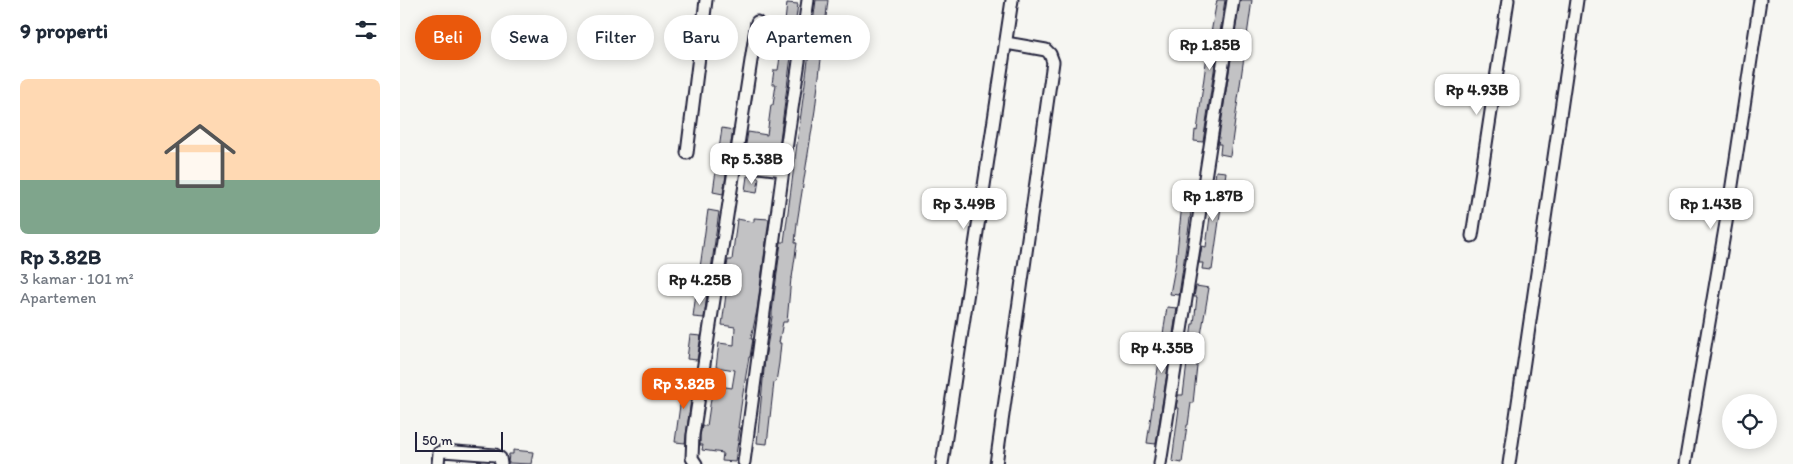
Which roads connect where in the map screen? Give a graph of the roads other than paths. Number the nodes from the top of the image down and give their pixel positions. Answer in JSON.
{"nodes":[{"id":1,"x":706,"y":0,"type":"edge"},
{"id":2,"x":808,"y":0,"type":"edge"},
{"id":3,"x":1012,"y":0,"type":"edge"},
{"id":4,"x":1233,"y":0,"type":"edge"},
{"id":5,"x":1508,"y":0,"type":"edge"},
{"id":6,"x":1577,"y":0,"type":"edge"},
{"id":7,"x":1760,"y":0,"type":"edge"},
{"id":8,"x":1006,"y":43,"type":"junction"},
{"id":9,"x":751,"y":60,"type":"edge"},
{"id":10,"x":687,"y":153,"type":"dead end"},
{"id":11,"x":735,"y":164,"type":"junction"},
{"id":12,"x":783,"y":170,"type":"junction"},
{"id":13,"x":1472,"y":236,"type":"dead end"},
{"id":14,"x":744,"y":462,"type":"dead end"},
{"id":15,"x":438,"y":464,"type":"edge"},
{"id":16,"x":501,"y":464,"type":"edge"},
{"id":17,"x":696,"y":464,"type":"edge"},
{"id":18,"x":942,"y":464,"type":"edge"},
{"id":19,"x":996,"y":464,"type":"edge"},
{"id":20,"x":1160,"y":464,"type":"edge"},
{"id":21,"x":1509,"y":464,"type":"edge"},
{"id":22,"x":1685,"y":464,"type":"edge"}],
"edges":[{"from":1,"to":10,"type":"street"},
{"from":2,"to":12,"type":"street"},
{"from":3,"to":8,"type":"street"},
{"from":4,"to":20,"type":"street"},
{"from":5,"to":13,"type":"street"},
{"from":6,"to":21,"type":"street"},
{"from":7,"to":22,"type":"street"},
{"from":8,"to":18,"type":"street"},
{"from":8,"to":19,"type":"street"},
{"from":9,"to":11,"type":"street"},
{"from":11,"to":12,"type":"street"},
{"from":11,"to":17,"type":"street"},
{"from":12,"to":14,"type":"street"},
{"from":15,"to":16,"type":"street"}]}
